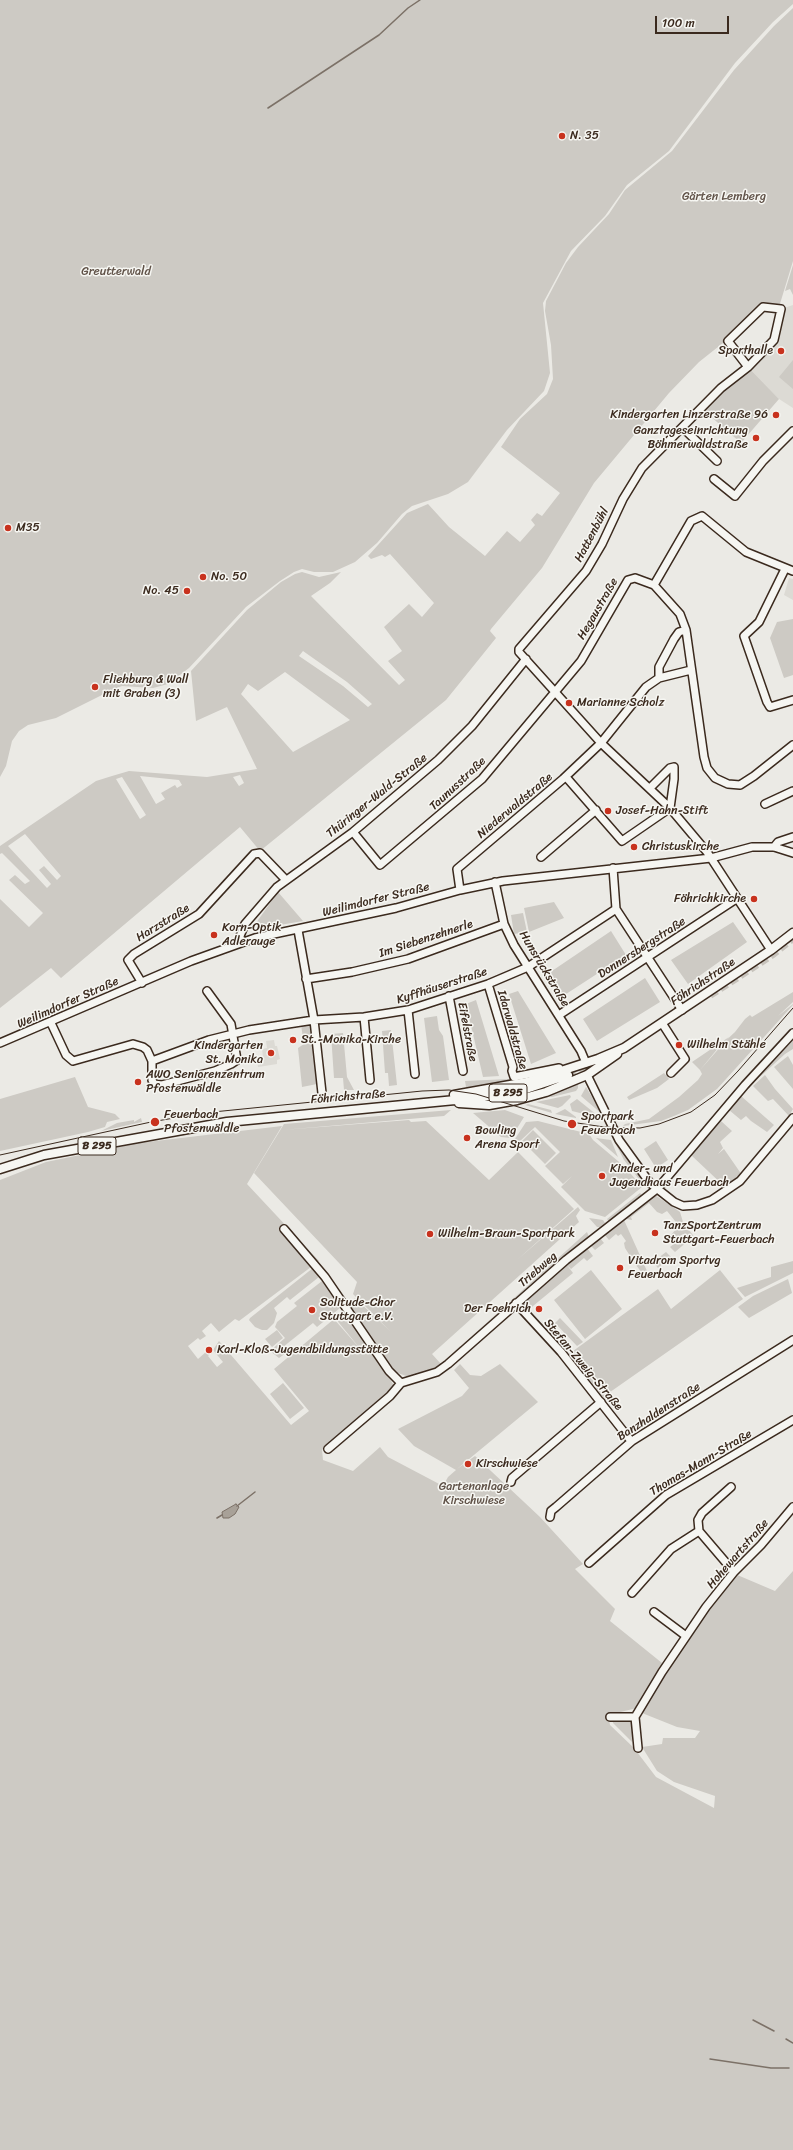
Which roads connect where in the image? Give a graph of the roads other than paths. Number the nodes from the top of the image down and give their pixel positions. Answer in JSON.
{"nodes":[{"id":1,"x":748,"y":367,"type":"junction"},
{"id":2,"x":683,"y":428,"type":"junction"},
{"id":3,"x":793,"y":431,"type":"edge"},
{"id":4,"x":717,"y":461,"type":"dead end"},
{"id":5,"x":714,"y":479,"type":"dead end"},
{"id":6,"x":784,"y":569,"type":"junction"},
{"id":7,"x":793,"y":571,"type":"edge"},
{"id":8,"x":654,"y":585,"type":"junction"},
{"id":9,"x":686,"y":630,"type":"junction"},
{"id":10,"x":526,"y":659,"type":"junction"},
{"id":11,"x":691,"y":670,"type":"junction"},
{"id":12,"x":659,"y":678,"type":"junction"},
{"id":13,"x":555,"y":691,"type":"junction"},
{"id":14,"x":793,"y":700,"type":"edge"},
{"id":15,"x":601,"y":743,"type":"junction"},
{"id":16,"x":793,"y":745,"type":"edge"},
{"id":17,"x":566,"y":776,"type":"junction"},
{"id":18,"x":650,"y":788,"type":"junction"},
{"id":19,"x":793,"y":791,"type":"edge"},
{"id":20,"x":765,"y":804,"type":"dead end"},
{"id":21,"x":670,"y":808,"type":"junction"},
{"id":22,"x":596,"y":810,"type":"junction"},
{"id":23,"x":353,"y":832,"type":"junction"},
{"id":24,"x":793,"y":837,"type":"edge"},
{"id":25,"x":774,"y":848,"type":"junction"},
{"id":26,"x":793,"y":852,"type":"edge"},
{"id":27,"x":541,"y":857,"type":"dead end"},
{"id":28,"x":711,"y":858,"type":"junction"},
{"id":29,"x":613,"y":868,"type":"junction"},
{"id":30,"x":285,"y":879,"type":"junction"},
{"id":31,"x":495,"y":882,"type":"junction"},
{"id":32,"x":460,"y":890,"type":"junction"},
{"id":33,"x":736,"y":899,"type":"junction"},
{"id":34,"x":616,"y":909,"type":"junction"},
{"id":35,"x":504,"y":924,"type":"junction"},
{"id":36,"x":298,"y":930,"type":"junction"},
{"id":37,"x":793,"y":933,"type":"edge"},
{"id":38,"x":240,"y":942,"type":"junction"},
{"id":39,"x":771,"y":950,"type":"junction"},
{"id":40,"x":648,"y":958,"type":"junction"},
{"id":41,"x":528,"y":967,"type":"junction"},
{"id":42,"x":306,"y":979,"type":"junction"},
{"id":43,"x":142,"y":983,"type":"junction"},
{"id":44,"x":488,"y":984,"type":"junction"},
{"id":45,"x":207,"y":990,"type":"dead end"},
{"id":46,"x":449,"y":996,"type":"junction"},
{"id":47,"x":408,"y":1010,"type":"junction"},
{"id":48,"x":682,"y":1010,"type":"junction"},
{"id":49,"x":559,"y":1015,"type":"junction"},
{"id":50,"x":364,"y":1017,"type":"junction"},
{"id":51,"x":314,"y":1020,"type":"junction"},
{"id":52,"x":51,"y":1023,"type":"junction"},
{"id":53,"x":662,"y":1023,"type":"junction"},
{"id":54,"x":793,"y":1033,"type":"edge"},
{"id":55,"x":233,"y":1034,"type":"junction"},
{"id":56,"x":0,"y":1043,"type":"edge"},
{"id":57,"x":152,"y":1061,"type":"junction"},
{"id":58,"x":591,"y":1066,"type":"junction"},
{"id":59,"x":463,"y":1071,"type":"dead end"},
{"id":60,"x":571,"y":1073,"type":"junction"},
{"id":61,"x":671,"y":1073,"type":"dead end"},
{"id":62,"x":415,"y":1074,"type":"dead end"},
{"id":63,"x":370,"y":1080,"type":"dead end"},
{"id":64,"x":322,"y":1093,"type":"dead end"},
{"id":65,"x":432,"y":1102,"type":"junction"},
{"id":66,"x":793,"y":1118,"type":"edge"},
{"id":67,"x":65,"y":1152,"type":"junction"},
{"id":68,"x":0,"y":1169,"type":"edge"},
{"id":69,"x":0,"y":1175,"type":"edge"},
{"id":70,"x":655,"y":1190,"type":"junction"},
{"id":71,"x":284,"y":1229,"type":"dead end"},
{"id":72,"x":516,"y":1303,"type":"junction"},
{"id":73,"x":793,"y":1340,"type":"edge"},
{"id":74,"x":401,"y":1383,"type":"junction"},
{"id":75,"x":601,"y":1402,"type":"junction"},
{"id":76,"x":793,"y":1420,"type":"edge"},
{"id":77,"x":631,"y":1441,"type":"junction"},
{"id":78,"x":328,"y":1448,"type":"dead end"},
{"id":79,"x":511,"y":1482,"type":"dead end"},
{"id":80,"x":732,"y":1487,"type":"dead end"},
{"id":81,"x":793,"y":1507,"type":"edge"},
{"id":82,"x":550,"y":1517,"type":"dead end"},
{"id":83,"x":699,"y":1531,"type":"junction"},
{"id":84,"x":589,"y":1563,"type":"dead end"},
{"id":85,"x":734,"y":1572,"type":"junction"},
{"id":86,"x":632,"y":1593,"type":"dead end"},
{"id":87,"x":654,"y":1612,"type":"dead end"},
{"id":88,"x":686,"y":1636,"type":"junction"},
{"id":89,"x":610,"y":1717,"type":"dead end"},
{"id":90,"x":635,"y":1717,"type":"junction"},
{"id":91,"x":638,"y":1748,"type":"dead end"}],
"edges":[{"from":1,"to":1,"type":"street","name":"Hattenbühl"},
{"from":1,"to":2,"type":"street","name":"Hattenbühl"},
{"from":2,"to":4,"type":"street"},
{"from":2,"to":10,"type":"street","name":"Hattenbühl"},
{"from":3,"to":5,"type":"street"},
{"from":6,"to":7,"type":"street"},
{"from":6,"to":8,"type":"street"},
{"from":6,"to":14,"type":"street"},
{"from":8,"to":9,"type":"street","name":"Hegaustraße"},
{"from":8,"to":13,"type":"street","name":"Hegaustraße"},
{"from":9,"to":11,"type":"street","name":"Hegaustraße"},
{"from":9,"to":12,"type":"street"},
{"from":10,"to":13,"type":"street"},
{"from":10,"to":23,"type":"street","name":"Thüringer-Wald-Straße"},
{"from":11,"to":12,"type":"street"},
{"from":11,"to":16,"type":"street","name":"Hegaustraße"},
{"from":12,"to":15,"type":"street","name":"Niederwaldstraße"},
{"from":13,"to":15,"type":"street"},
{"from":13,"to":23,"type":"street","name":"Taunusstraße"},
{"from":15,"to":17,"type":"street","name":"Niederwaldstraße"},
{"from":15,"to":18,"type":"street"},
{"from":17,"to":22,"type":"street"},
{"from":17,"to":32,"type":"street","name":"Niederwaldstraße"},
{"from":18,"to":21,"type":"street"},
{"from":18,"to":21,"type":"street"},
{"from":19,"to":20,"type":"street"},
{"from":21,"to":22,"type":"street"},
{"from":21,"to":28,"type":"street"},
{"from":22,"to":27,"type":"street"},
{"from":23,"to":30,"type":"street","name":"Thüringer-Wald-Straße"},
{"from":24,"to":25,"type":"street"},
{"from":25,"to":26,"type":"street","name":"Weilimdorfer Straße"},
{"from":25,"to":28,"type":"street","name":"Weilimdorfer Straße"},
{"from":28,"to":29,"type":"street","name":"Weilimdorfer Straße"},
{"from":28,"to":33,"type":"street"},
{"from":29,"to":31,"type":"street","name":"Weilimdorfer Straße"},
{"from":29,"to":34,"type":"street"},
{"from":30,"to":38,"type":"street","name":"Thüringer-Wald-Straße"},
{"from":30,"to":43,"type":"street","name":"Harzstraße"},
{"from":31,"to":32,"type":"street","name":"Weilimdorfer Straße"},
{"from":31,"to":35,"type":"street","name":"Hunsrückstraße"},
{"from":32,"to":36,"type":"street","name":"Weilimdorfer Straße"},
{"from":33,"to":39,"type":"street"},
{"from":33,"to":40,"type":"street","name":"Donnersbergstraße"},
{"from":34,"to":40,"type":"street"},
{"from":34,"to":41,"type":"street","name":"Kyffhäuserstraße"},
{"from":35,"to":41,"type":"street","name":"Hunsrückstraße"},
{"from":35,"to":42,"type":"street","name":"Im Siebenzehnerle"},
{"from":36,"to":38,"type":"street","name":"Weilimdorfer Straße"},
{"from":36,"to":42,"type":"street"},
{"from":37,"to":39,"type":"main road","name":"Föhrichstraße"},
{"from":38,"to":43,"type":"street","name":"Weilimdorfer Straße"},
{"from":39,"to":48,"type":"main road","name":"Föhrichstraße"},
{"from":40,"to":48,"type":"street"},
{"from":40,"to":49,"type":"street","name":"Donnersbergstraße"},
{"from":41,"to":44,"type":"street","name":"Kyffhäuserstraße"},
{"from":41,"to":49,"type":"street","name":"Hunsrückstraße"},
{"from":42,"to":51,"type":"street"},
{"from":43,"to":52,"type":"street","name":"Weilimdorfer Straße"},
{"from":44,"to":46,"type":"street","name":"Kyffhäuserstraße"},
{"from":44,"to":60,"type":"street","name":"Idarwaldstraße"},
{"from":45,"to":55,"type":"street"},
{"from":46,"to":47,"type":"street","name":"Kyffhäuserstraße"},
{"from":46,"to":59,"type":"street","name":"Eifelstraße"},
{"from":47,"to":50,"type":"street","name":"Kyffhäuserstraße"},
{"from":47,"to":62,"type":"street"},
{"from":48,"to":53,"type":"main road","name":"Föhrichstraße"},
{"from":49,"to":58,"type":"street","name":"Hunsrückstraße"},
{"from":50,"to":51,"type":"street","name":"Kyffhäuserstraße"},
{"from":50,"to":63,"type":"street"},
{"from":51,"to":55,"type":"street","name":"Kyffhäuserstraße"},
{"from":51,"to":64,"type":"street"},
{"from":52,"to":56,"type":"street","name":"Weilimdorfer Straße"},
{"from":52,"to":57,"type":"street"},
{"from":53,"to":58,"type":"main road","name":"Föhrichstraße"},
{"from":53,"to":61,"type":"street"},
{"from":54,"to":70,"type":"street","name":"Triebweg"},
{"from":55,"to":57,"type":"street","name":"Kyffhäuserstraße"},
{"from":55,"to":57,"type":"street"},
{"from":58,"to":60,"type":"main road","name":"Föhrichstraße"},
{"from":58,"to":60,"type":"main road","name":"Föhrichstraße"},
{"from":58,"to":70,"type":"street","name":"Hunsrückstraße"},
{"from":60,"to":65,"type":"main road"},
{"from":60,"to":65,"type":"main road","name":"Föhrichstraße","number":"B 295"},
{"from":65,"to":67,"type":"main road","name":"Föhrichstraße","number":"B 295"},
{"from":66,"to":70,"type":"street"},
{"from":67,"to":68,"type":"main road","number":"B 295"},
{"from":67,"to":69,"type":"main road","number":"B 295"},
{"from":70,"to":72,"type":"street","name":"Triebweg"},
{"from":71,"to":74,"type":"street"},
{"from":72,"to":74,"type":"street","name":"Triebweg"},
{"from":72,"to":75,"type":"street","name":"Stefan-Zweig-Straße"},
{"from":73,"to":77,"type":"street","name":"Banzhaldenstraße"},
{"from":74,"to":78,"type":"street"},
{"from":75,"to":77,"type":"street","name":"Stefan-Zweig-Straße"},
{"from":75,"to":79,"type":"street"},
{"from":76,"to":84,"type":"street","name":"Thomas-Mann-Straße"},
{"from":77,"to":82,"type":"street","name":"Banzhaldenstraße"},
{"from":80,"to":83,"type":"street"},
{"from":81,"to":85,"type":"street","name":"Hohewartstraße"},
{"from":83,"to":85,"type":"street"},
{"from":83,"to":86,"type":"street"},
{"from":85,"to":88,"type":"street","name":"Hohewartstraße"},
{"from":87,"to":88,"type":"street"},
{"from":88,"to":90,"type":"street","name":"Hohewartstraße"},
{"from":89,"to":90,"type":"street"},
{"from":90,"to":91,"type":"street"}]}
